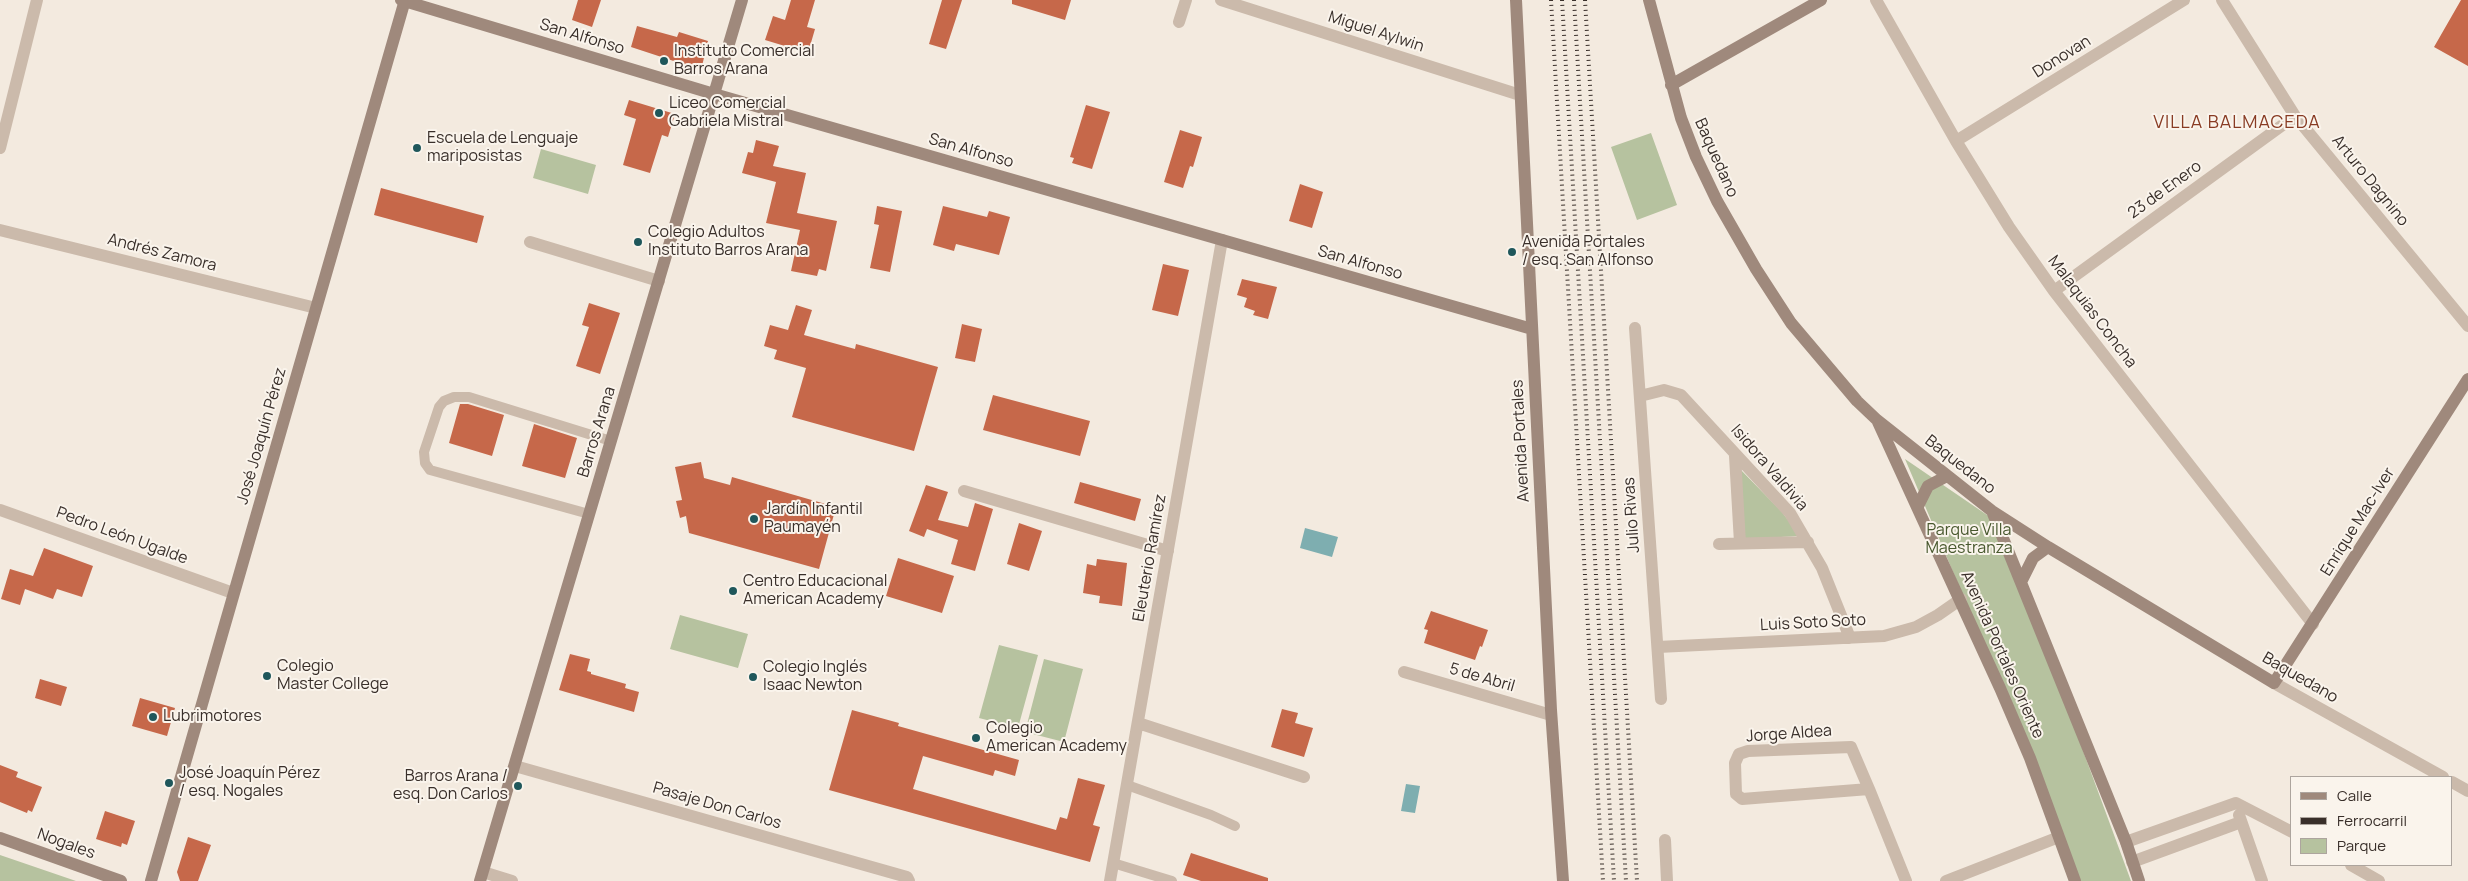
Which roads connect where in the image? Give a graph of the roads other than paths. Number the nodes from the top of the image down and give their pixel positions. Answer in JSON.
{"nodes":[{"id":1,"x":37,"y":0,"type":"edge"},
{"id":2,"x":404,"y":0,"type":"edge"},
{"id":3,"x":742,"y":0,"type":"edge"},
{"id":4,"x":1186,"y":0,"type":"edge"},
{"id":5,"x":1221,"y":0,"type":"edge"},
{"id":6,"x":1516,"y":0,"type":"edge"},
{"id":7,"x":1649,"y":0,"type":"edge"},
{"id":8,"x":1820,"y":0,"type":"edge"},
{"id":9,"x":1876,"y":0,"type":"edge"},
{"id":10,"x":2184,"y":0,"type":"edge"},
{"id":11,"x":2222,"y":0,"type":"edge"},
{"id":12,"x":1179,"y":22,"type":"dead end"},
{"id":13,"x":1671,"y":85,"type":"junction"},
{"id":14,"x":714,"y":94,"type":"junction"},
{"id":15,"x":1520,"y":95,"type":"junction"},
{"id":16,"x":2295,"y":116,"type":"junction"},
{"id":17,"x":1956,"y":141,"type":"junction"},
{"id":18,"x":0,"y":148,"type":"edge"},
{"id":19,"x":0,"y":230,"type":"edge"},
{"id":20,"x":1222,"y":240,"type":"junction"},
{"id":21,"x":530,"y":242,"type":"dead end"},
{"id":22,"x":659,"y":281,"type":"junction"},
{"id":23,"x":2054,"y":291,"type":"junction"},
{"id":24,"x":316,"y":308,"type":"junction"},
{"id":25,"x":2468,"y":326,"type":"edge"},
{"id":26,"x":1635,"y":328,"type":"dead end"},
{"id":27,"x":1532,"y":329,"type":"junction"},
{"id":28,"x":2468,"y":379,"type":"edge"},
{"id":29,"x":1640,"y":396,"type":"junction"},
{"id":30,"x":1877,"y":420,"type":"junction"},
{"id":31,"x":611,"y":441,"type":"junction"},
{"id":32,"x":1735,"y":456,"type":"junction"},
{"id":33,"x":1947,"y":476,"type":"junction"},
{"id":34,"x":964,"y":491,"type":"dead end"},
{"id":35,"x":1918,"y":506,"type":"junction"},
{"id":36,"x":0,"y":510,"type":"edge"},
{"id":37,"x":1992,"y":511,"type":"junction"},
{"id":38,"x":589,"y":514,"type":"junction"},
{"id":39,"x":1808,"y":542,"type":"junction"},
{"id":40,"x":1740,"y":543,"type":"junction"},
{"id":41,"x":1719,"y":544,"type":"dead end"},
{"id":42,"x":2048,"y":547,"type":"junction"},
{"id":43,"x":1168,"y":551,"type":"junction"},
{"id":44,"x":2021,"y":582,"type":"junction"},
{"id":45,"x":233,"y":594,"type":"junction"},
{"id":46,"x":1961,"y":599,"type":"junction"},
{"id":47,"x":2313,"y":624,"type":"junction"},
{"id":48,"x":1850,"y":638,"type":"junction"},
{"id":49,"x":1658,"y":647,"type":"junction"},
{"id":50,"x":1404,"y":672,"type":"dead end"},
{"id":51,"x":2274,"y":683,"type":"junction"},
{"id":52,"x":1661,"y":699,"type":"dead end"},
{"id":53,"x":1551,"y":714,"type":"junction"},
{"id":54,"x":1138,"y":723,"type":"junction"},
{"id":55,"x":514,"y":766,"type":"junction"},
{"id":56,"x":2441,"y":776,"type":"edge"},
{"id":57,"x":1304,"y":777,"type":"dead end"},
{"id":58,"x":2453,"y":783,"type":"edge"},
{"id":59,"x":1127,"y":785,"type":"junction"},
{"id":60,"x":1868,"y":789,"type":"junction"},
{"id":61,"x":2468,"y":791,"type":"edge"},
{"id":62,"x":2236,"y":803,"type":"junction"},
{"id":63,"x":2241,"y":822,"type":"junction"},
{"id":64,"x":1235,"y":826,"type":"dead end"},
{"id":65,"x":2290,"y":831,"type":"edge"},
{"id":66,"x":2059,"y":837,"type":"junction"},
{"id":67,"x":0,"y":838,"type":"edge"},
{"id":68,"x":1665,"y":840,"type":"dead end"},
{"id":69,"x":2126,"y":842,"type":"junction"},
{"id":70,"x":2132,"y":862,"type":"junction"},
{"id":71,"x":1114,"y":863,"type":"junction"},
{"id":72,"x":2354,"y":866,"type":"edge"},
{"id":73,"x":482,"y":877,"type":"edge"},
{"id":74,"x":121,"y":881,"type":"edge"},
{"id":75,"x":151,"y":881,"type":"edge"},
{"id":76,"x":512,"y":881,"type":"edge"},
{"id":77,"x":909,"y":881,"type":"edge"},
{"id":78,"x":1110,"y":881,"type":"edge"},
{"id":79,"x":1172,"y":881,"type":"edge"},
{"id":80,"x":1563,"y":881,"type":"edge"},
{"id":81,"x":1667,"y":881,"type":"edge"},
{"id":82,"x":1906,"y":881,"type":"edge"},
{"id":83,"x":1946,"y":881,"type":"edge"},
{"id":84,"x":2075,"y":881,"type":"edge"},
{"id":85,"x":2138,"y":881,"type":"edge"},
{"id":86,"x":2262,"y":881,"type":"edge"},
{"id":87,"x":2379,"y":881,"type":"edge"}],
"edges":[{"from":1,"to":18,"type":"street"},
{"from":2,"to":14,"type":"street","name":"San Alfonso"},
{"from":2,"to":24,"type":"street","name":"José Joaquín Pérez"},
{"from":3,"to":14,"type":"street","name":"Barros Arana"},
{"from":4,"to":12,"type":"street"},
{"from":5,"to":15,"type":"street","name":"Miguel Aylwin"},
{"from":6,"to":15,"type":"street","name":"Avenida Portales"},
{"from":7,"to":13,"type":"street","name":"Baquedano"},
{"from":8,"to":13,"type":"street"},
{"from":9,"to":17,"type":"street","name":"Malaquias Concha"},
{"from":10,"to":17,"type":"street","name":"Donovan"},
{"from":11,"to":16,"type":"street","name":"Arturo Dagnino"},
{"from":13,"to":30,"type":"street","name":"Baquedano"},
{"from":14,"to":20,"type":"street","name":"San Alfonso"},
{"from":14,"to":22,"type":"street","name":"Barros Arana"},
{"from":15,"to":27,"type":"street","name":"Avenida Portales"},
{"from":16,"to":23,"type":"street","name":"23 de Enero"},
{"from":16,"to":25,"type":"street","name":"Arturo Dagnino"},
{"from":17,"to":23,"type":"street","name":"Malaquias Concha"},
{"from":19,"to":24,"type":"street","name":"Andrés Zamora"},
{"from":20,"to":27,"type":"street","name":"San Alfonso"},
{"from":20,"to":43,"type":"street","name":"Eleuterio Ramírez"},
{"from":21,"to":22,"type":"street"},
{"from":22,"to":31,"type":"street","name":"Barros Arana"},
{"from":23,"to":47,"type":"street","name":"Malaquias Concha"},
{"from":24,"to":45,"type":"street","name":"José Joaquín Pérez"},
{"from":26,"to":29,"type":"street","name":"Julio Rivas"},
{"from":27,"to":53,"type":"street","name":"Avenida Portales"},
{"from":28,"to":47,"type":"street","name":"Enrique Mac-Iver"},
{"from":29,"to":32,"type":"street","name":"Isidora Valdivia"},
{"from":29,"to":49,"type":"street","name":"Julio Rivas"},
{"from":30,"to":33,"type":"street","name":"Baquedano"},
{"from":30,"to":35,"type":"street","name":"Avenida Portales Oriente"},
{"from":31,"to":38,"type":"street","name":"Barros Arana"},
{"from":31,"to":38,"type":"lane"},
{"from":32,"to":39,"type":"street","name":"Isidora Valdivia"},
{"from":32,"to":40,"type":"street"},
{"from":33,"to":35,"type":"street"},
{"from":33,"to":37,"type":"street","name":"Baquedano"},
{"from":34,"to":43,"type":"street"},
{"from":35,"to":46,"type":"street","name":"Avenida Portales Oriente"},
{"from":36,"to":45,"type":"street","name":"Pedro León Ugalde"},
{"from":37,"to":42,"type":"street","name":"Baquedano"},
{"from":37,"to":44,"type":"street"},
{"from":38,"to":55,"type":"street","name":"Barros Arana"},
{"from":39,"to":40,"type":"street"},
{"from":39,"to":48,"type":"street","name":"Isidora Valdivia"},
{"from":40,"to":41,"type":"street"},
{"from":42,"to":44,"type":"street"},
{"from":42,"to":51,"type":"street","name":"Baquedano"},
{"from":43,"to":54,"type":"street","name":"Eleuterio Ramírez"},
{"from":44,"to":69,"type":"street"},
{"from":45,"to":75,"type":"street","name":"José Joaquín Pérez"},
{"from":46,"to":48,"type":"street","name":"Luis Soto Soto"},
{"from":46,"to":66,"type":"street","name":"Avenida Portales Oriente"},
{"from":47,"to":51,"type":"street","name":"Enrique Mac-Iver"},
{"from":48,"to":49,"type":"street","name":"Luis Soto Soto"},
{"from":49,"to":52,"type":"street","name":"Julio Rivas"},
{"from":50,"to":53,"type":"street","name":"5 de Abril"},
{"from":51,"to":56,"type":"street","name":"Baquedano"},
{"from":53,"to":80,"type":"street","name":"Avenida Portales"},
{"from":54,"to":57,"type":"street"},
{"from":54,"to":59,"type":"street","name":"Eleuterio Ramírez"},
{"from":55,"to":73,"type":"street","name":"Barros Arana"},
{"from":55,"to":77,"type":"street","name":"Pasaje Don Carlos"},
{"from":58,"to":61,"type":"street"},
{"from":59,"to":64,"type":"lane"},
{"from":59,"to":71,"type":"street","name":"Eleuterio Ramírez"},
{"from":60,"to":60,"type":"street","name":"Jorge Aldea"},
{"from":60,"to":82,"type":"street","name":"Jorge Aldea"},
{"from":62,"to":63,"type":"street"},
{"from":62,"to":65,"type":"street"},
{"from":62,"to":69,"type":"street"},
{"from":63,"to":70,"type":"street"},
{"from":63,"to":86,"type":"street"},
{"from":66,"to":83,"type":"street"},
{"from":66,"to":84,"type":"street","name":"Avenida Portales Oriente"},
{"from":67,"to":74,"type":"street","name":"Nogales"},
{"from":68,"to":81,"type":"street"},
{"from":69,"to":70,"type":"street"},
{"from":70,"to":85,"type":"street"},
{"from":71,"to":78,"type":"street","name":"Eleuterio Ramírez"},
{"from":71,"to":79,"type":"lane"},
{"from":72,"to":87,"type":"street"},
{"from":73,"to":76,"type":"street","name":"Barros Arana"}]}
